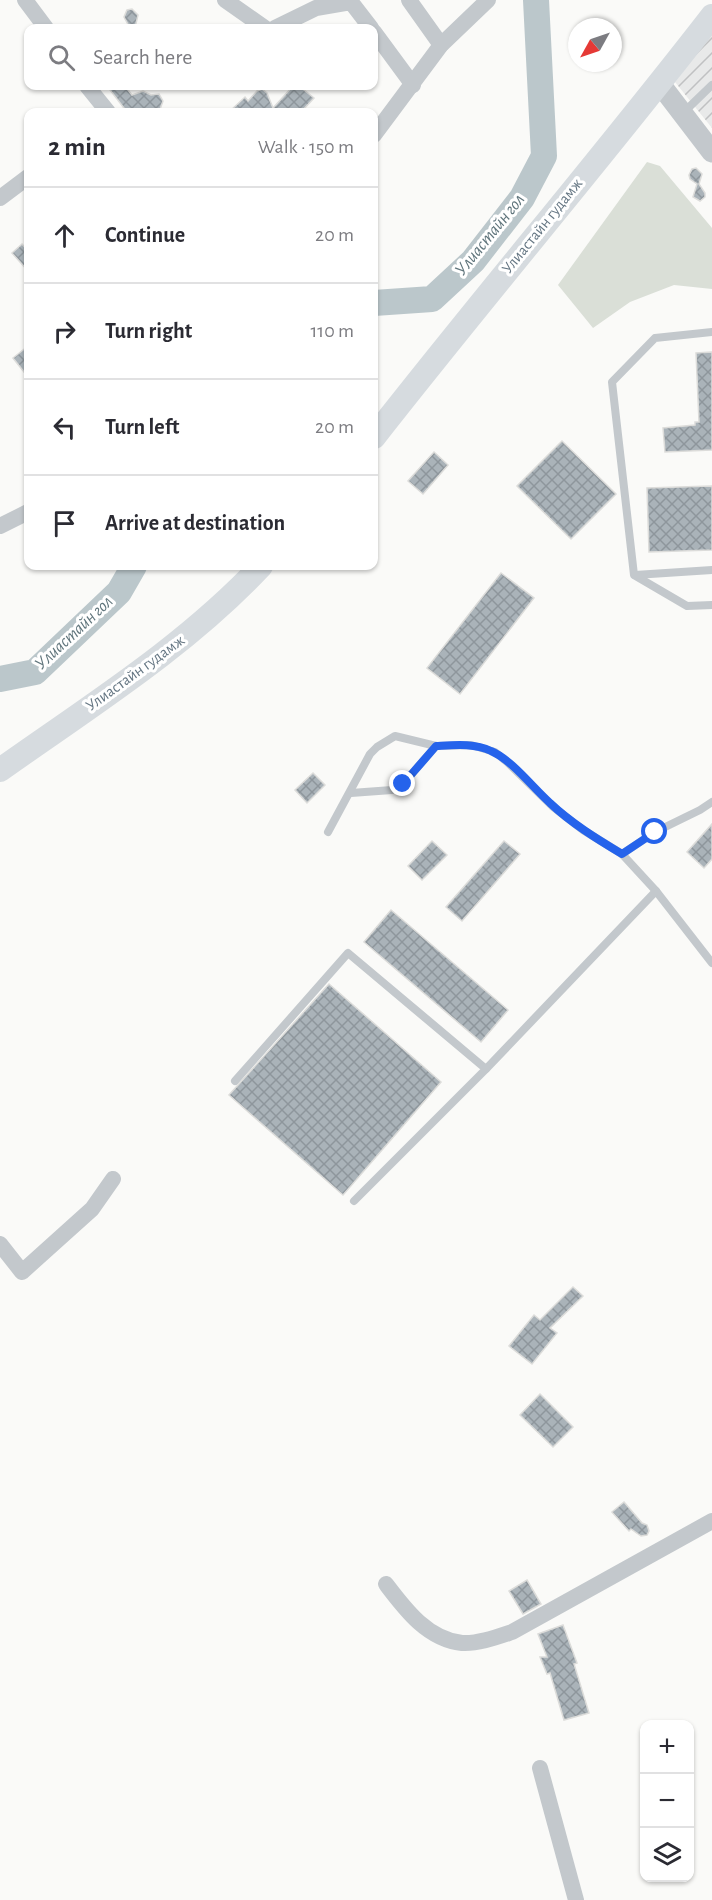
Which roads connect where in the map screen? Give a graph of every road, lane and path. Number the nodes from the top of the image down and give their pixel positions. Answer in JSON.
{"nodes":[{"id":1,"x":25,"y":0,"type":"edge"},
{"id":2,"x":225,"y":0,"type":"edge"},
{"id":3,"x":409,"y":0,"type":"edge"},
{"id":4,"x":488,"y":0,"type":"edge"},
{"id":5,"x":712,"y":16,"type":"edge"},
{"id":6,"x":43,"y":24,"type":"edge"},
{"id":7,"x":259,"y":24,"type":"edge"},
{"id":8,"x":283,"y":24,"type":"edge"},
{"id":9,"x":368,"y":24,"type":"edge"},
{"id":10,"x":378,"y":38,"type":"edge"},
{"id":11,"x":441,"y":45,"type":"junction"},
{"id":12,"x":660,"y":84,"type":"junction"},
{"id":13,"x":413,"y":85,"type":"junction"},
{"id":14,"x":712,"y":85,"type":"edge"},
{"id":15,"x":90,"y":90,"type":"edge"},
{"id":16,"x":105,"y":108,"type":"edge"},
{"id":17,"x":682,"y":113,"type":"junction"},
{"id":18,"x":378,"y":130,"type":"edge"},
{"id":19,"x":712,"y":152,"type":"edge"},
{"id":20,"x":24,"y":180,"type":"edge"},
{"id":21,"x":0,"y":198,"type":"edge"},
{"id":22,"x":712,"y":333,"type":"edge"},
{"id":23,"x":378,"y":432,"type":"edge"},
{"id":24,"x":24,"y":513,"type":"edge"},
{"id":25,"x":4,"y":519,"type":"edge"},
{"id":26,"x":257,"y":570,"type":"edge"},
{"id":27,"x":712,"y":570,"type":"edge"},
{"id":28,"x":634,"y":575,"type":"junction"},
{"id":29,"x":712,"y":605,"type":"edge"},
{"id":30,"x":436,"y":746,"type":"junction"},
{"id":31,"x":0,"y":770,"type":"edge"},
{"id":32,"x":351,"y":793,"type":"junction"},
{"id":33,"x":712,"y":802,"type":"edge"},
{"id":34,"x":328,"y":832,"type":"dead end"},
{"id":35,"x":622,"y":854,"type":"junction"},
{"id":36,"x":656,"y":891,"type":"junction"},
{"id":37,"x":712,"y":963,"type":"edge"},
{"id":38,"x":486,"y":1069,"type":"junction"},
{"id":39,"x":235,"y":1081,"type":"dead end"},
{"id":40,"x":113,"y":1179,"type":"dead end"},
{"id":41,"x":354,"y":1201,"type":"dead end"},
{"id":42,"x":0,"y":1244,"type":"edge"},
{"id":43,"x":712,"y":1521,"type":"edge"},
{"id":44,"x":386,"y":1584,"type":"dead end"},
{"id":45,"x":540,"y":1768,"type":"dead end"},
{"id":46,"x":576,"y":1900,"type":"edge"}],
"edges":[{"from":1,"to":6,"type":"street"},
{"from":2,"to":7,"type":"street"},
{"from":3,"to":11,"type":"street"},
{"from":4,"to":11,"type":"street"},
{"from":5,"to":12,"type":"main road","name":"Улиастайн гудамж"},
{"from":8,"to":9,"type":"street"},
{"from":10,"to":13,"type":"street"},
{"from":11,"to":13,"type":"street"},
{"from":12,"to":17,"type":"street"},
{"from":12,"to":23,"type":"main road","name":"Улиастайн гудамж"},
{"from":13,"to":18,"type":"street"},
{"from":14,"to":17,"type":"lane"},
{"from":15,"to":16,"type":"street"},
{"from":17,"to":19,"type":"street"},
{"from":20,"to":21,"type":"street"},
{"from":22,"to":28,"type":"lane"},
{"from":24,"to":25,"type":"street"},
{"from":26,"to":31,"type":"main road","name":"Улиастайн гудамж"},
{"from":27,"to":28,"type":"lane"},
{"from":28,"to":29,"type":"lane"},
{"from":30,"to":32,"type":"lane"},
{"from":30,"to":32,"type":"lane"},
{"from":30,"to":35,"type":"lane"},
{"from":32,"to":34,"type":"lane"},
{"from":33,"to":35,"type":"lane"},
{"from":35,"to":36,"type":"lane"},
{"from":36,"to":37,"type":"lane"},
{"from":36,"to":38,"type":"lane"},
{"from":38,"to":39,"type":"lane"},
{"from":38,"to":41,"type":"lane"},
{"from":40,"to":42,"type":"street"},
{"from":43,"to":44,"type":"street"},
{"from":45,"to":46,"type":"street"}]}
